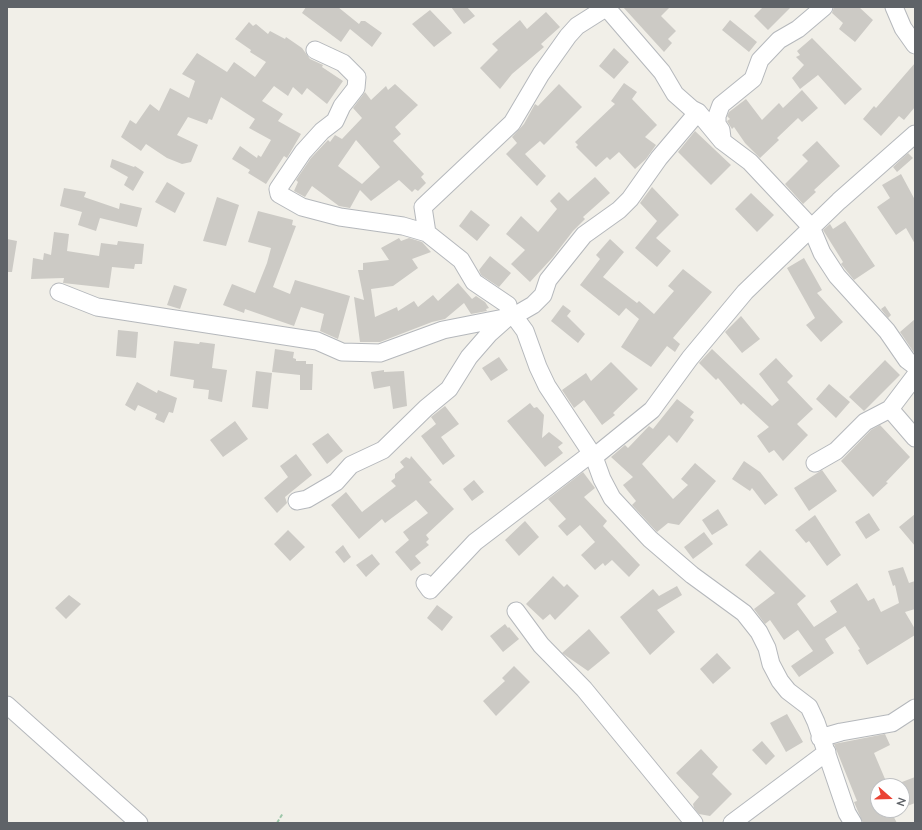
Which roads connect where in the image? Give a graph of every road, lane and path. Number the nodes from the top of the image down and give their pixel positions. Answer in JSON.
{"nodes":[{"id":1,"x":606,"y":7,"type":"edge"},
{"id":2,"x":824,"y":7,"type":"edge"},
{"id":3,"x":894,"y":7,"type":"edge"},
{"id":4,"x":915,"y":45,"type":"edge"},
{"id":5,"x":315,"y":50,"type":"dead end"},
{"id":6,"x":698,"y":112,"type":"junction"},
{"id":7,"x":915,"y":134,"type":"edge"},
{"id":8,"x":722,"y":141,"type":"junction"},
{"id":9,"x":811,"y":227,"type":"junction"},
{"id":10,"x":427,"y":233,"type":"junction"},
{"id":11,"x":59,"y":292,"type":"dead end"},
{"id":12,"x":512,"y":316,"type":"junction"},
{"id":13,"x":915,"y":366,"type":"edge"},
{"id":14,"x":915,"y":376,"type":"edge"},
{"id":15,"x":890,"y":409,"type":"junction"},
{"id":16,"x":915,"y":438,"type":"edge"},
{"id":17,"x":593,"y":455,"type":"junction"},
{"id":18,"x":815,"y":463,"type":"dead end"},
{"id":19,"x":297,"y":502,"type":"dead end"},
{"id":20,"x":425,"y":583,"type":"dead end"},
{"id":21,"x":516,"y":611,"type":"dead end"},
{"id":22,"x":7,"y":706,"type":"edge"},
{"id":23,"x":915,"y":708,"type":"edge"},
{"id":24,"x":824,"y":745,"type":"junction"},
{"id":25,"x":283,"y":813,"type":"dead end"},
{"id":26,"x":139,"y":823,"type":"edge"},
{"id":27,"x":278,"y":823,"type":"edge"},
{"id":28,"x":694,"y":823,"type":"edge"},
{"id":29,"x":732,"y":823,"type":"edge"},
{"id":30,"x":853,"y":823,"type":"edge"}],
"edges":[{"from":1,"to":6,"type":"street"},
{"from":1,"to":10,"type":"street"},
{"from":2,"to":8,"type":"street"},
{"from":3,"to":4,"type":"street"},
{"from":5,"to":10,"type":"street"},
{"from":6,"to":8,"type":"street"},
{"from":6,"to":12,"type":"street"},
{"from":7,"to":9,"type":"street"},
{"from":8,"to":9,"type":"street"},
{"from":9,"to":13,"type":"street"},
{"from":9,"to":17,"type":"street"},
{"from":10,"to":12,"type":"street"},
{"from":11,"to":12,"type":"street"},
{"from":12,"to":17,"type":"street"},
{"from":12,"to":19,"type":"street"},
{"from":14,"to":15,"type":"street"},
{"from":15,"to":16,"type":"street"},
{"from":15,"to":18,"type":"street"},
{"from":17,"to":20,"type":"street"},
{"from":17,"to":24,"type":"street"},
{"from":21,"to":28,"type":"street"},
{"from":22,"to":26,"type":"street"},
{"from":23,"to":24,"type":"street"},
{"from":24,"to":29,"type":"street"},
{"from":24,"to":30,"type":"street"},
{"from":25,"to":27,"type":"path"}]}
